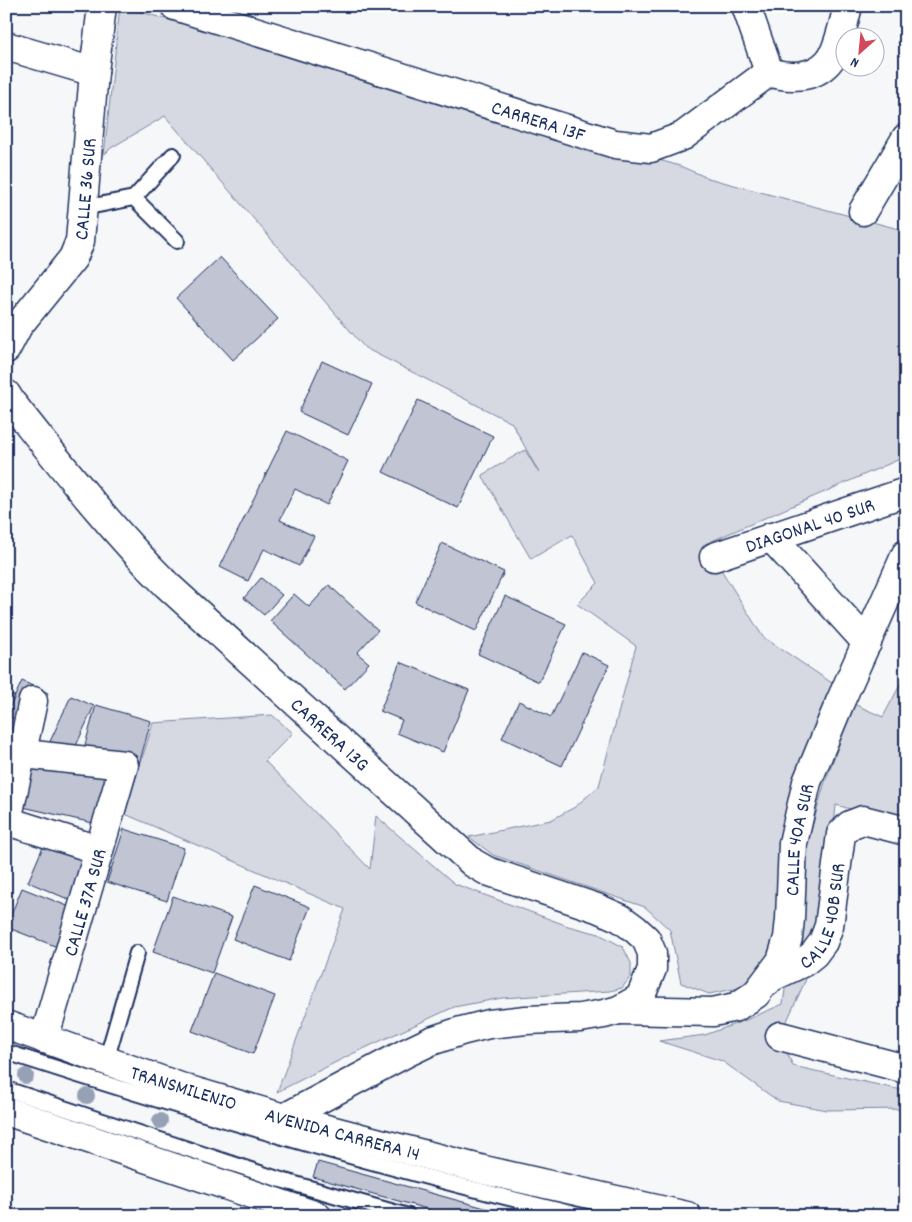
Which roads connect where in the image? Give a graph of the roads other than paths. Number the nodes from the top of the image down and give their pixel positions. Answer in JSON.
{"nodes":[{"id":1,"x":102,"y":6,"type":"edge"},
{"id":2,"x":175,"y":6,"type":"edge"},
{"id":3,"x":746,"y":6,"type":"edge"},
{"id":4,"x":848,"y":6,"type":"edge"},
{"id":5,"x":219,"y":13,"type":"edge"},
{"id":6,"x":6,"y":46,"type":"edge"},
{"id":7,"x":94,"y":72,"type":"junction"},
{"id":8,"x":769,"y":72,"type":"junction"},
{"id":9,"x":906,"y":138,"type":"edge"},
{"id":10,"x":172,"y":155,"type":"dead end"},
{"id":11,"x":134,"y":198,"type":"junction"},
{"id":12,"x":83,"y":208,"type":"junction"},
{"id":13,"x":863,"y":211,"type":"dead end"},
{"id":14,"x":177,"y":241,"type":"dead end"},
{"id":15,"x":6,"y":348,"type":"edge"},
{"id":16,"x":8,"y":402,"type":"edge"},
{"id":17,"x":906,"y":492,"type":"edge"},
{"id":18,"x":771,"y":537,"type":"junction"},
{"id":19,"x":906,"y":554,"type":"edge"},
{"id":20,"x":714,"y":557,"type":"dead end"},
{"id":21,"x":867,"y":643,"type":"junction"},
{"id":22,"x":33,"y":701,"type":"dead end"},
{"id":23,"x":14,"y":753,"type":"edge"},
{"id":24,"x":7,"y":821,"type":"edge"},
{"id":25,"x":906,"y":831,"type":"edge"},
{"id":26,"x":99,"y":850,"type":"junction"},
{"id":27,"x":138,"y":953,"type":"dead end"},
{"id":28,"x":756,"y":994,"type":"junction"},
{"id":29,"x":619,"y":1010,"type":"junction"},
{"id":30,"x":6,"y":1025,"type":"edge"},
{"id":31,"x":6,"y":1031,"type":"edge"},
{"id":32,"x":780,"y":1036,"type":"dead end"},
{"id":33,"x":44,"y":1039,"type":"junction"},
{"id":34,"x":6,"y":1052,"type":"edge"},
{"id":35,"x":106,"y":1061,"type":"junction"},
{"id":36,"x":906,"y":1069,"type":"edge"},
{"id":37,"x":6,"y":1088,"type":"edge"},
{"id":38,"x":6,"y":1112,"type":"edge"},
{"id":39,"x":284,"y":1118,"type":"junction"},
{"id":40,"x":317,"y":1216,"type":"edge"},
{"id":41,"x":408,"y":1216,"type":"edge"},
{"id":42,"x":583,"y":1216,"type":"edge"},
{"id":43,"x":687,"y":1216,"type":"edge"}],
"edges":[{"from":1,"to":7,"type":"street","name":"CALLE 36 SUR"},
{"from":2,"to":5,"type":"street","name":"CARRERA 13F"},
{"from":3,"to":8,"type":"street"},
{"from":4,"to":8,"type":"street"},
{"from":5,"to":8,"type":"street","name":"CARRERA 13F"},
{"from":6,"to":7,"type":"street"},
{"from":7,"to":12,"type":"street","name":"CALLE 36 SUR"},
{"from":9,"to":13,"type":"street"},
{"from":10,"to":11,"type":"lane"},
{"from":11,"to":12,"type":"lane"},
{"from":11,"to":14,"type":"lane"},
{"from":12,"to":15,"type":"street","name":"CALLE 36 SUR"},
{"from":16,"to":29,"type":"street","name":"CARRERA 13G"},
{"from":17,"to":18,"type":"street","name":"DIAGONAL 40 SUR"},
{"from":18,"to":20,"type":"street","name":"DIAGONAL 40 SUR"},
{"from":18,"to":21,"type":"street"},
{"from":19,"to":21,"type":"street","name":"CALLE 40A SUR"},
{"from":21,"to":28,"type":"street","name":"CALLE 40A SUR"},
{"from":22,"to":23,"type":"street"},
{"from":23,"to":24,"type":"street"},
{"from":23,"to":26,"type":"street","name":"CALLE 37A SUR"},
{"from":24,"to":26,"type":"street"},
{"from":25,"to":28,"type":"street","name":"CALLE 40B SUR"},
{"from":26,"to":33,"type":"street","name":"CALLE 37A SUR"},
{"from":27,"to":35,"type":"lane"},
{"from":28,"to":29,"type":"street","name":"CALLE 40A SUR"},
{"from":29,"to":39,"type":"street"},
{"from":30,"to":33,"type":"street","name":"AVENIDA CARRERA 14"},
{"from":31,"to":33,"type":"street"},
{"from":32,"to":36,"type":"street"},
{"from":33,"to":35,"type":"street","name":"AVENIDA CARRERA 14"},
{"from":34,"to":42,"type":"lane","name":"TRANSMILENIO"},
{"from":35,"to":39,"type":"street","name":"AVENIDA CARRERA 14"},
{"from":37,"to":41,"type":"lane"},
{"from":38,"to":40,"type":"street"},
{"from":39,"to":43,"type":"street","name":"AVENIDA CARRERA 14"}]}
